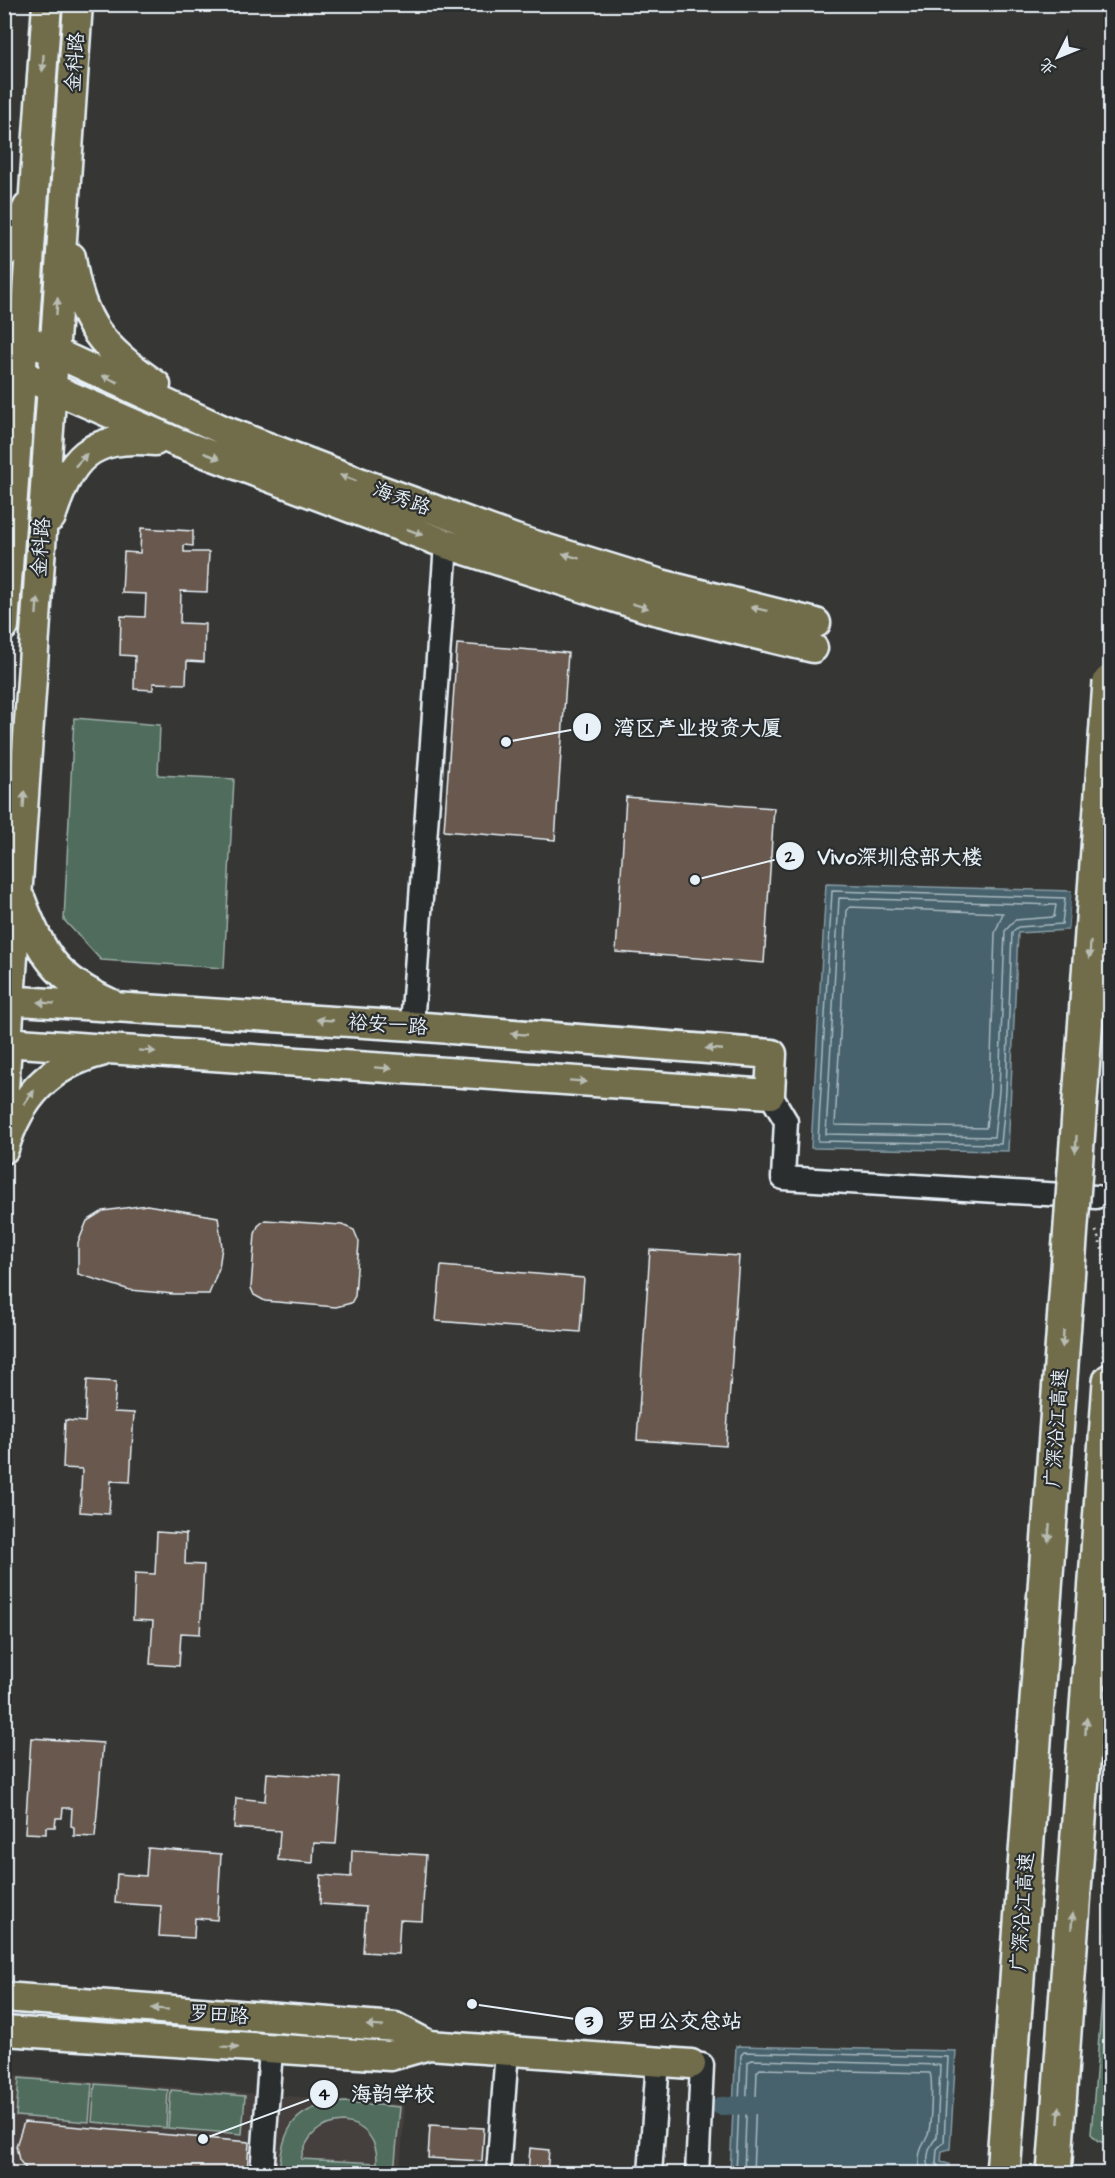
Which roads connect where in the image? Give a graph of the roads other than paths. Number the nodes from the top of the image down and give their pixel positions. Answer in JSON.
{"nodes":[{"id":1,"x":47,"y":4,"type":"edge"},
{"id":2,"x":78,"y":4,"type":"edge"},
{"id":3,"x":34,"y":194,"type":"junction"},
{"id":4,"x":64,"y":210,"type":"junction"},
{"id":5,"x":4,"y":253,"type":"edge"},
{"id":6,"x":15,"y":333,"type":"edge"},
{"id":7,"x":54,"y":352,"type":"junction"},
{"id":8,"x":13,"y":371,"type":"edge"},
{"id":9,"x":51,"y":389,"type":"junction"},
{"id":10,"x":222,"y":430,"type":"junction"},
{"id":11,"x":176,"y":442,"type":"junction"},
{"id":12,"x":4,"y":460,"type":"edge"},
{"id":13,"x":13,"y":496,"type":"junction"},
{"id":14,"x":446,"y":544,"type":"junction"},
{"id":15,"x":40,"y":550,"type":"junction"},
{"id":16,"x":4,"y":626,"type":"edge"},
{"id":17,"x":1110,"y":682,"type":"edge"},
{"id":18,"x":18,"y":892,"type":"junction"},
{"id":19,"x":8,"y":1001,"type":"edge"},
{"id":20,"x":120,"y":1008,"type":"junction"},
{"id":21,"x":412,"y":1026,"type":"junction"},
{"id":22,"x":6,"y":1042,"type":"edge"},
{"id":23,"x":117,"y":1048,"type":"junction"},
{"id":24,"x":4,"y":1089,"type":"edge"},
{"id":25,"x":770,"y":1094,"type":"junction"},
{"id":26,"x":4,"y":1149,"type":"edge"},
{"id":27,"x":1096,"y":1197,"type":"dead end"},
{"id":28,"x":1110,"y":1381,"type":"edge"},
{"id":29,"x":4,"y":1985,"type":"edge"},
{"id":30,"x":4,"y":1997,"type":"edge"},
{"id":31,"x":55,"y":2001,"type":"junction"},
{"id":32,"x":4,"y":2031,"type":"edge"},
{"id":33,"x":56,"y":2034,"type":"junction"},
{"id":34,"x":4,"y":2045,"type":"edge"},
{"id":35,"x":429,"y":2045,"type":"junction"},
{"id":36,"x":271,"y":2050,"type":"junction"},
{"id":37,"x":507,"y":2050,"type":"junction"},
{"id":38,"x":658,"y":2061,"type":"junction"},
{"id":39,"x":691,"y":2064,"type":"joint"},
{"id":40,"x":262,"y":2174,"type":"edge"},
{"id":41,"x":498,"y":2174,"type":"edge"},
{"id":42,"x":650,"y":2174,"type":"edge"},
{"id":43,"x":697,"y":2174,"type":"edge"},
{"id":44,"x":1003,"y":2174,"type":"edge"},
{"id":45,"x":1054,"y":2174,"type":"edge"}],
"edges":[{"from":1,"to":3,"type":"main road","name":"金科路","one_way":true},
{"from":2,"to":4,"type":"main road","name":"金科路"},
{"from":3,"to":5,"type":"main road"},
{"from":3,"to":6,"type":"main road","name":"金科路"},
{"from":7,"to":4,"type":"main road","name":"金科路","one_way":true},
{"from":4,"to":10,"type":"main road"},
{"from":6,"to":7,"type":"main road","name":"海秀路"},
{"from":6,"to":8,"type":"main road","name":"金科路"},
{"from":7,"to":9,"type":"main road","name":"金科路"},
{"from":10,"to":7,"type":"main road","name":"海秀路","one_way":true},
{"from":8,"to":9,"type":"main road","name":"海秀路"},
{"from":8,"to":13,"type":"main road","name":"金科路"},
{"from":9,"to":11,"type":"main road","name":"海秀路"},
{"from":9,"to":15,"type":"main road","name":"金科路"},
{"from":14,"to":10,"type":"main road","name":"海秀路","one_way":true},
{"from":11,"to":14,"type":"main road","name":"海秀路","one_way":true},
{"from":15,"to":11,"type":"main road","one_way":true},
{"from":12,"to":13,"type":"main road"},
{"from":13,"to":16,"type":"main road","name":"金科路"},
{"from":14,"to":21,"type":"street"},
{"from":18,"to":15,"type":"main road","name":"金科路","one_way":true},
{"from":17,"to":44,"type":"highway","name":"广深沿江高速","one_way":true,"bridge":true},
{"from":18,"to":19,"type":"main road","name":"金科路"},
{"from":18,"to":20,"type":"main road"},
{"from":20,"to":19,"type":"main road","name":"裕安一路","one_way":true},
{"from":19,"to":22,"type":"main road","name":"金科路"},
{"from":21,"to":20,"type":"main road","name":"裕安一路","one_way":true},
{"from":25,"to":21,"type":"main road","name":"裕安一路","one_way":true},
{"from":22,"to":23,"type":"main road"},
{"from":22,"to":24,"type":"main road","name":"金科路"},
{"from":23,"to":25,"type":"main road","one_way":true},
{"from":26,"to":23,"type":"main road","one_way":true},
{"from":25,"to":27,"type":"street"},
{"from":45,"to":28,"type":"highway","one_way":true},
{"from":29,"to":31,"type":"main road"},
{"from":30,"to":31,"type":"main road","name":"罗田路"},
{"from":35,"to":31,"type":"main road","name":"罗田路","one_way":true},
{"from":32,"to":33,"type":"main road","name":"罗田路"},
{"from":33,"to":34,"type":"main road"},
{"from":33,"to":36,"type":"main road","name":"罗田路","one_way":true},
{"from":35,"to":36,"type":"main road","name":"罗田路"},
{"from":35,"to":37,"type":"main road","name":"罗田路"},
{"from":36,"to":40,"type":"street"},
{"from":37,"to":38,"type":"main road","name":"罗田路"},
{"from":37,"to":41,"type":"street"},
{"from":38,"to":39,"type":"main road","name":"罗田路"},
{"from":38,"to":42,"type":"street"},
{"from":39,"to":43,"type":"street"}]}
